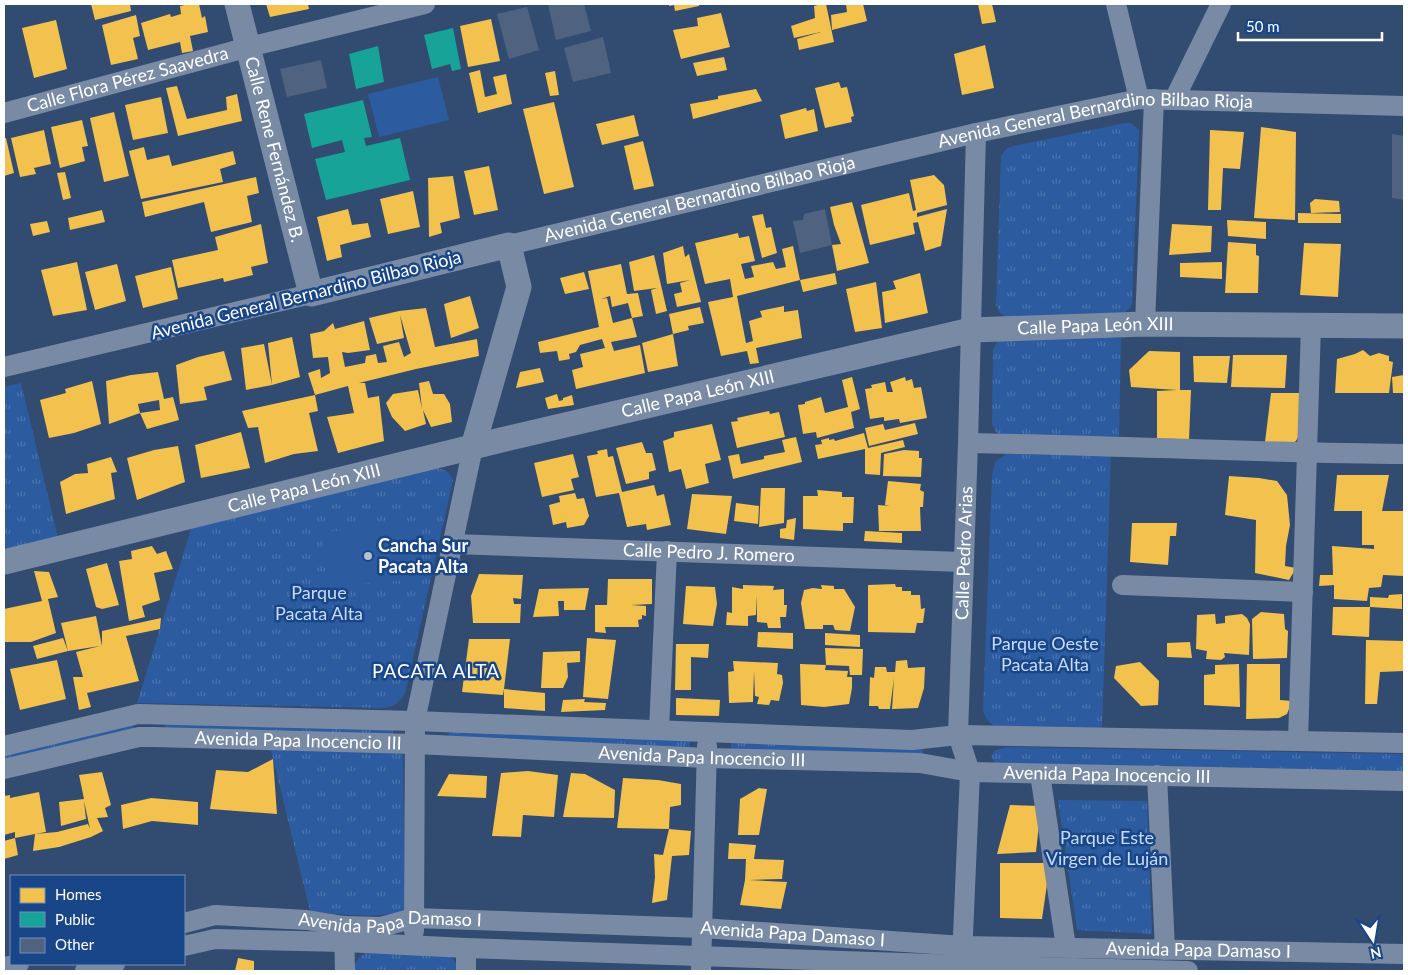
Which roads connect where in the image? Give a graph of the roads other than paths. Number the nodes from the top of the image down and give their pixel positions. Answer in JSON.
{"nodes":[{"id":1,"x":237,"y":4,"type":"edge"},
{"id":2,"x":425,"y":4,"type":"edge"},
{"id":3,"x":1116,"y":4,"type":"edge"},
{"id":4,"x":1221,"y":4,"type":"edge"},
{"id":5,"x":249,"y":48,"type":"junction"},
{"id":6,"x":1155,"y":99,"type":"junction"},
{"id":7,"x":1404,"y":106,"type":"edge"},
{"id":8,"x":4,"y":113,"type":"edge"},
{"id":9,"x":976,"y":134,"type":"junction"},
{"id":10,"x":508,"y":246,"type":"junction"},
{"id":11,"x":311,"y":294,"type":"junction"},
{"id":12,"x":1145,"y":324,"type":"junction"},
{"id":13,"x":1312,"y":325,"type":"junction"},
{"id":14,"x":1404,"y":326,"type":"edge"},
{"id":15,"x":971,"y":330,"type":"junction"},
{"id":16,"x":4,"y":367,"type":"edge"},
{"id":17,"x":968,"y":443,"type":"junction"},
{"id":18,"x":473,"y":447,"type":"junction"},
{"id":19,"x":1307,"y":453,"type":"junction"},
{"id":20,"x":1404,"y":454,"type":"edge"},
{"id":21,"x":454,"y":544,"type":"junction"},
{"id":22,"x":667,"y":551,"type":"junction"},
{"id":23,"x":4,"y":562,"type":"edge"},
{"id":24,"x":963,"y":562,"type":"junction"},
{"id":25,"x":1122,"y":585,"type":"dead end"},
{"id":26,"x":1303,"y":592,"type":"junction"},
{"id":27,"x":155,"y":714,"type":"junction"},
{"id":28,"x":415,"y":721,"type":"junction"},
{"id":29,"x":659,"y":730,"type":"junction"},
{"id":30,"x":708,"y":732,"type":"junction"},
{"id":31,"x":958,"y":735,"type":"junction"},
{"id":32,"x":154,"y":737,"type":"junction"},
{"id":33,"x":1298,"y":741,"type":"junction"},
{"id":34,"x":1404,"y":742,"type":"edge"},
{"id":35,"x":415,"y":744,"type":"junction"},
{"id":36,"x":4,"y":746,"type":"edge"},
{"id":37,"x":707,"y":758,"type":"junction"},
{"id":38,"x":4,"y":769,"type":"edge"},
{"id":39,"x":970,"y":772,"type":"junction"},
{"id":40,"x":1040,"y":774,"type":"junction"},
{"id":41,"x":1157,"y":775,"type":"junction"},
{"id":42,"x":1404,"y":782,"type":"edge"},
{"id":43,"x":414,"y":918,"type":"junction"},
{"id":44,"x":185,"y":923,"type":"edge"},
{"id":45,"x":702,"y":928,"type":"junction"},
{"id":46,"x":345,"y":934,"type":"junction"},
{"id":47,"x":413,"y":945,"type":"junction"},
{"id":48,"x":185,"y":946,"type":"edge"},
{"id":49,"x":963,"y":946,"type":"junction"},
{"id":50,"x":1066,"y":947,"type":"junction"},
{"id":51,"x":466,"y":948,"type":"junction"},
{"id":52,"x":1165,"y":950,"type":"junction"},
{"id":53,"x":1404,"y":954,"type":"edge"},
{"id":54,"x":701,"y":964,"type":"edge"},
{"id":55,"x":111,"y":965,"type":"edge"},
{"id":56,"x":962,"y":968,"type":"edge"},
{"id":57,"x":1092,"y":970,"type":"edge"},
{"id":58,"x":85,"y":971,"type":"edge"},
{"id":59,"x":344,"y":971,"type":"edge"},
{"id":60,"x":466,"y":971,"type":"edge"},
{"id":61,"x":1188,"y":971,"type":"edge"}],
"edges":[{"from":1,"to":5,"type":"street","name":"Calle Rene Fernández B."},
{"from":2,"to":5,"type":"street","name":"Calle Flora Pérez Saavedra"},
{"from":3,"to":6,"type":"street"},
{"from":4,"to":6,"type":"street"},
{"from":5,"to":8,"type":"street","name":"Calle Flora Pérez Saavedra"},
{"from":5,"to":11,"type":"street","name":"Calle Rene Fernández B."},
{"from":6,"to":7,"type":"street","name":"Avenida General Bernardino Bilbao Rioja"},
{"from":6,"to":9,"type":"street","name":"Avenida General Bernardino Bilbao Rioja"},
{"from":6,"to":12,"type":"street"},
{"from":9,"to":10,"type":"street","name":"Avenida General Bernardino Bilbao Rioja"},
{"from":9,"to":15,"type":"street","name":"Calle Pedro Arias"},
{"from":10,"to":11,"type":"street","name":"Avenida General Bernardino Bilbao Rioja"},
{"from":10,"to":18,"type":"street"},
{"from":11,"to":16,"type":"street","name":"Avenida General Bernardino Bilbao Rioja"},
{"from":12,"to":13,"type":"street","name":"Calle Papa León XIII"},
{"from":12,"to":15,"type":"street","name":"Calle Papa León XIII"},
{"from":13,"to":14,"type":"street","name":"Calle Papa León XIII"},
{"from":13,"to":19,"type":"street"},
{"from":15,"to":17,"type":"street","name":"Calle Pedro Arias"},
{"from":15,"to":18,"type":"street","name":"Calle Papa León XIII"},
{"from":17,"to":19,"type":"street"},
{"from":17,"to":24,"type":"street","name":"Calle Pedro Arias"},
{"from":18,"to":21,"type":"street"},
{"from":18,"to":23,"type":"street","name":"Calle Papa León XIII"},
{"from":19,"to":20,"type":"street"},
{"from":19,"to":26,"type":"street"},
{"from":21,"to":22,"type":"street","name":"Calle Pedro J. Romero"},
{"from":21,"to":28,"type":"street"},
{"from":22,"to":24,"type":"street","name":"Calle Pedro J. Romero"},
{"from":22,"to":29,"type":"street"},
{"from":24,"to":31,"type":"street","name":"Calle Pedro Arias"},
{"from":25,"to":26,"type":"street"},
{"from":26,"to":33,"type":"street"},
{"from":27,"to":28,"type":"street","name":"Avenida Papa Inocencio III"},
{"from":27,"to":32,"type":"street"},
{"from":27,"to":36,"type":"street","name":"Avenida Papa Inocencio III"},
{"from":28,"to":29,"type":"street","name":"Avenida Papa Inocencio III"},
{"from":28,"to":35,"type":"street"},
{"from":29,"to":30,"type":"street","name":"Avenida Papa Inocencio III"},
{"from":30,"to":31,"type":"street","name":"Avenida Papa Inocencio III"},
{"from":30,"to":37,"type":"street"},
{"from":31,"to":33,"type":"street","name":"Avenida Papa Inocencio III"},
{"from":31,"to":39,"type":"street","name":"Calle Pedro Arias"},
{"from":32,"to":35,"type":"street","name":"Avenida Papa Inocencio III"},
{"from":32,"to":38,"type":"street","name":"Avenida Papa Inocencio III"},
{"from":33,"to":34,"type":"street","name":"Avenida Papa Inocencio III"},
{"from":35,"to":37,"type":"street","name":"Avenida Papa Inocencio III"},
{"from":35,"to":43,"type":"street"},
{"from":37,"to":39,"type":"street","name":"Avenida Papa Inocencio III"},
{"from":37,"to":45,"type":"street"},
{"from":39,"to":40,"type":"street","name":"Avenida Papa Inocencio III"},
{"from":39,"to":49,"type":"street","name":"Calle Pedro Arias"},
{"from":40,"to":41,"type":"street","name":"Avenida Papa Inocencio III"},
{"from":40,"to":50,"type":"street"},
{"from":41,"to":42,"type":"street","name":"Avenida Papa Inocencio III"},
{"from":41,"to":52,"type":"street"},
{"from":43,"to":45,"type":"street","name":"Avenida Papa Damaso I"},
{"from":43,"to":46,"type":"street","name":"Avenida Papa Damaso I"},
{"from":43,"to":47,"type":"street"},
{"from":44,"to":46,"type":"street","name":"Avenida Papa Damaso I"},
{"from":45,"to":49,"type":"street","name":"Avenida Papa Damaso I"},
{"from":45,"to":54,"type":"street"},
{"from":46,"to":47,"type":"street","name":"Avenida Papa Damaso I"},
{"from":46,"to":48,"type":"street","name":"Avenida Papa Damaso I"},
{"from":46,"to":59,"type":"street"},
{"from":47,"to":51,"type":"street","name":"Avenida Papa Damaso I"},
{"from":49,"to":50,"type":"street","name":"Avenida Papa Damaso I"},
{"from":49,"to":56,"type":"street","name":"Calle Pedro Arias"},
{"from":50,"to":52,"type":"street","name":"Avenida Papa Damaso I"},
{"from":51,"to":54,"type":"street","name":"Avenida Papa Damaso I"},
{"from":51,"to":60,"type":"street"},
{"from":52,"to":53,"type":"street","name":"Avenida Papa Damaso I"},
{"from":54,"to":56,"type":"street","name":"Avenida Papa Damaso I"},
{"from":55,"to":58,"type":"street"},
{"from":56,"to":57,"type":"street","name":"Avenida Papa Damaso I"},
{"from":57,"to":61,"type":"street","name":"Avenida Papa Damaso I"}]}
